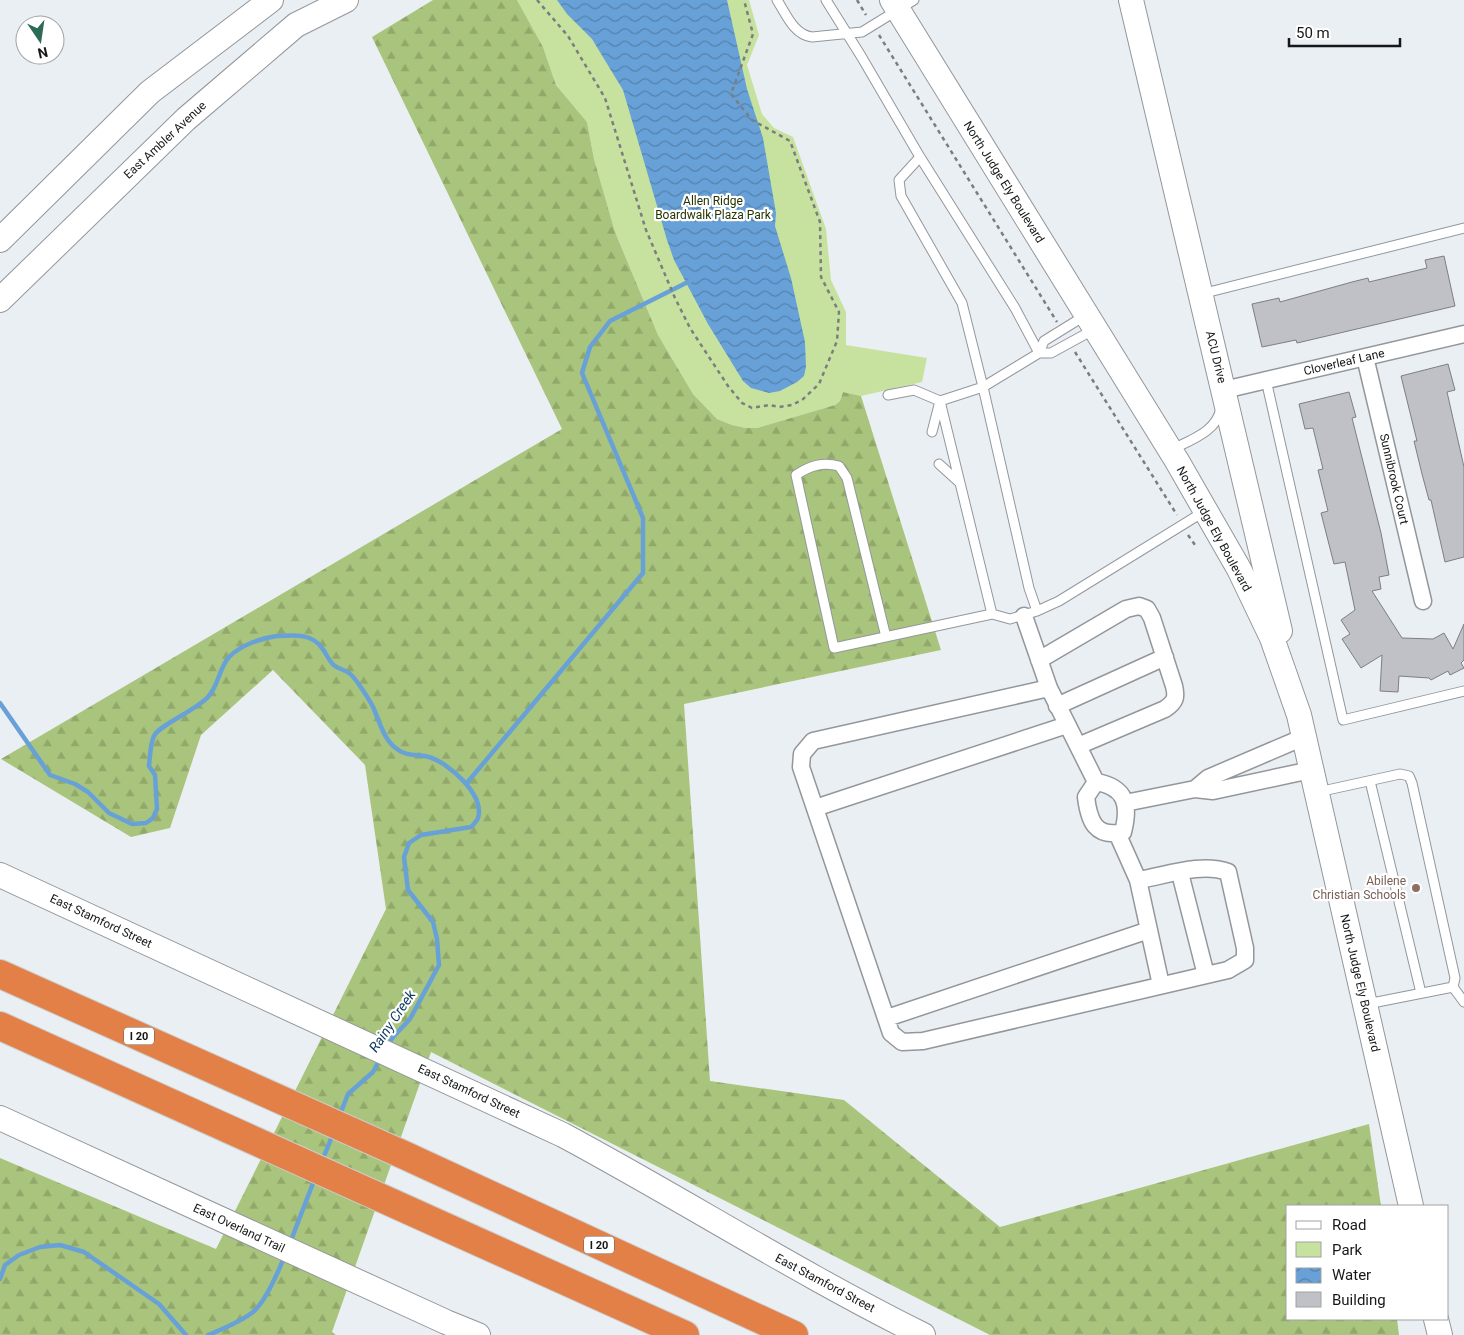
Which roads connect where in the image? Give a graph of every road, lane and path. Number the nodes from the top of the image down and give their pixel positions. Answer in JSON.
{"nodes":[{"id":1,"x":270,"y":0,"type":"edge"},
{"id":2,"x":346,"y":0,"type":"edge"},
{"id":3,"x":537,"y":0,"type":"edge"},
{"id":4,"x":744,"y":0,"type":"edge"},
{"id":5,"x":777,"y":0,"type":"edge"},
{"id":6,"x":826,"y":0,"type":"edge"},
{"id":7,"x":857,"y":0,"type":"edge"},
{"id":8,"x":1131,"y":0,"type":"edge"},
{"id":9,"x":901,"y":3,"type":"edge"},
{"id":10,"x":866,"y":15,"type":"dead end"},
{"id":11,"x":878,"y":34,"type":"dead end"},
{"id":12,"x":847,"y":35,"type":"junction"},
{"id":13,"x":920,"y":157,"type":"junction"},
{"id":14,"x":1464,"y":228,"type":"edge"},
{"id":15,"x":0,"y":240,"type":"edge"},
{"id":16,"x":1201,"y":294,"type":"junction"},
{"id":17,"x":0,"y":300,"type":"edge"},
{"id":18,"x":1091,"y":322,"type":"junction"},
{"id":19,"x":1058,"y":323,"type":"dead end"},
{"id":20,"x":1464,"y":334,"type":"edge"},
{"id":21,"x":1073,"y":349,"type":"dead end"},
{"id":22,"x":1039,"y":353,"type":"junction"},
{"id":23,"x":1365,"y":357,"type":"junction"},
{"id":24,"x":1266,"y":380,"type":"junction"},
{"id":25,"x":983,"y":387,"type":"junction"},
{"id":26,"x":1224,"y":390,"type":"junction"},
{"id":27,"x":888,"y":395,"type":"dead end"},
{"id":28,"x":940,"y":401,"type":"junction"},
{"id":29,"x":932,"y":432,"type":"dead end"},
{"id":30,"x":1170,"y":451,"type":"junction"},
{"id":31,"x":939,"y":464,"type":"dead end"},
{"id":32,"x":960,"y":483,"type":"junction"},
{"id":33,"x":1205,"y":511,"type":"junction"},
{"id":34,"x":1177,"y":515,"type":"dead end"},
{"id":35,"x":1188,"y":533,"type":"dead end"},
{"id":36,"x":1195,"y":545,"type":"dead end"},
{"id":37,"x":1423,"y":602,"type":"dead end"},
{"id":38,"x":992,"y":614,"type":"junction"},
{"id":39,"x":1030,"y":614,"type":"junction"},
{"id":40,"x":886,"y":637,"type":"junction"},
{"id":41,"x":1165,"y":657,"type":"junction"},
{"id":42,"x":1039,"y":660,"type":"junction"},
{"id":43,"x":1048,"y":688,"type":"junction"},
{"id":44,"x":1464,"y":691,"type":"edge"},
{"id":45,"x":1057,"y":706,"type":"junction"},
{"id":46,"x":1067,"y":725,"type":"junction"},
{"id":47,"x":1301,"y":726,"type":"junction"},
{"id":48,"x":1078,"y":746,"type":"junction"},
{"id":49,"x":1370,"y":781,"type":"junction"},
{"id":50,"x":1096,"y":782,"type":"junction"},
{"id":51,"x":1314,"y":782,"type":"junction"},
{"id":52,"x":1195,"y":789,"type":"junction"},
{"id":53,"x":1125,"y":803,"type":"junction"},
{"id":54,"x":815,"y":808,"type":"junction"},
{"id":55,"x":1117,"y":833,"type":"junction"},
{"id":56,"x":1180,"y":873,"type":"junction"},
{"id":57,"x":0,"y":875,"type":"edge"},
{"id":58,"x":1138,"y":880,"type":"junction"},
{"id":59,"x":1149,"y":930,"type":"junction"},
{"id":60,"x":0,"y":974,"type":"edge"},
{"id":61,"x":1206,"y":975,"type":"junction"},
{"id":62,"x":1161,"y":985,"type":"junction"},
{"id":63,"x":1453,"y":987,"type":"junction"},
{"id":64,"x":1421,"y":993,"type":"junction"},
{"id":65,"x":1464,"y":1002,"type":"edge"},
{"id":66,"x":1364,"y":1005,"type":"junction"},
{"id":67,"x":887,"y":1018,"type":"junction"},
{"id":68,"x":0,"y":1026,"type":"edge"},
{"id":69,"x":0,"y":1118,"type":"edge"},
{"id":70,"x":1412,"y":1205,"type":"edge"},
{"id":71,"x":1436,"y":1320,"type":"edge"},
{"id":72,"x":478,"y":1335,"type":"edge"},
{"id":73,"x":685,"y":1335,"type":"edge"},
{"id":74,"x":794,"y":1335,"type":"edge"},
{"id":75,"x":923,"y":1335,"type":"edge"},
{"id":76,"x":1440,"y":1335,"type":"edge"}],
"edges":[{"from":1,"to":15,"type":"main road"},
{"from":2,"to":17,"type":"main road","name":"East Ambler Avenue"},
{"from":3,"to":4,"type":"path"},
{"from":5,"to":12,"type":"lane"},
{"from":6,"to":12,"type":"lane"},
{"from":7,"to":10,"type":"path"},
{"from":8,"to":16,"type":"main road","name":"ACU Drive"},
{"from":9,"to":12,"type":"lane"},
{"from":9,"to":18,"type":"main road","name":"North Judge Ely Boulevard"},
{"from":11,"to":19,"type":"path"},
{"from":12,"to":13,"type":"lane"},
{"from":13,"to":22,"type":"lane"},
{"from":13,"to":25,"type":"lane"},
{"from":14,"to":16,"type":"lane"},
{"from":16,"to":26,"type":"main road","name":"ACU Drive"},
{"from":18,"to":22,"type":"lane"},
{"from":18,"to":22,"type":"lane"},
{"from":18,"to":30,"type":"main road","name":"North Judge Ely Boulevard"},
{"from":20,"to":23,"type":"street","name":"Cloverleaf Lane"},
{"from":21,"to":34,"type":"path"},
{"from":22,"to":25,"type":"lane"},
{"from":23,"to":24,"type":"street","name":"Cloverleaf Lane"},
{"from":23,"to":37,"type":"street","name":"Sunnibrook Court"},
{"from":24,"to":26,"type":"street","name":"Cloverleaf Lane"},
{"from":24,"to":44,"type":"lane"},
{"from":25,"to":28,"type":"lane"},
{"from":25,"to":39,"type":"lane"},
{"from":26,"to":30,"type":"lane"},
{"from":26,"to":47,"type":"main road","name":"ACU Drive"},
{"from":27,"to":28,"type":"lane"},
{"from":28,"to":29,"type":"lane"},
{"from":28,"to":32,"type":"lane"},
{"from":30,"to":33,"type":"main road","name":"North Judge Ely Boulevard"},
{"from":31,"to":32,"type":"lane"},
{"from":32,"to":38,"type":"lane"},
{"from":33,"to":39,"type":"lane"},
{"from":33,"to":47,"type":"main road","name":"North Judge Ely Boulevard"},
{"from":35,"to":36,"type":"path"},
{"from":38,"to":39,"type":"lane"},
{"from":38,"to":40,"type":"lane"},
{"from":39,"to":42,"type":"street"},
{"from":40,"to":40,"type":"lane"},
{"from":41,"to":42,"type":"street"},
{"from":41,"to":45,"type":"street"},
{"from":41,"to":48,"type":"street"},
{"from":42,"to":43,"type":"street"},
{"from":43,"to":45,"type":"street"},
{"from":43,"to":54,"type":"street"},
{"from":45,"to":46,"type":"street"},
{"from":46,"to":48,"type":"street"},
{"from":46,"to":54,"type":"street"},
{"from":47,"to":51,"type":"main road","name":"North Judge Ely Boulevard"},
{"from":47,"to":52,"type":"street"},
{"from":48,"to":50,"type":"street"},
{"from":49,"to":51,"type":"lane"},
{"from":49,"to":63,"type":"lane"},
{"from":49,"to":64,"type":"lane"},
{"from":50,"to":53,"type":"street"},
{"from":50,"to":55,"type":"street"},
{"from":51,"to":52,"type":"street"},
{"from":51,"to":66,"type":"main road","name":"North Judge Ely Boulevard"},
{"from":52,"to":53,"type":"street"},
{"from":53,"to":55,"type":"street"},
{"from":54,"to":67,"type":"street"},
{"from":55,"to":58,"type":"street"},
{"from":56,"to":58,"type":"street"},
{"from":56,"to":61,"type":"street"},
{"from":56,"to":61,"type":"street"},
{"from":57,"to":75,"type":"main road","name":"East Stamford Street"},
{"from":58,"to":59,"type":"street"},
{"from":59,"to":62,"type":"street"},
{"from":59,"to":67,"type":"street"},
{"from":60,"to":74,"type":"highway","number":"I 20"},
{"from":61,"to":62,"type":"street"},
{"from":62,"to":67,"type":"street"},
{"from":63,"to":64,"type":"lane"},
{"from":63,"to":65,"type":"lane"},
{"from":64,"to":66,"type":"lane"},
{"from":66,"to":70,"type":"main road","name":"North Judge Ely Boulevard"},
{"from":68,"to":73,"type":"highway"},
{"from":69,"to":72,"type":"main road","name":"East Overland Trail"},
{"from":71,"to":76,"type":"main road"}]}
